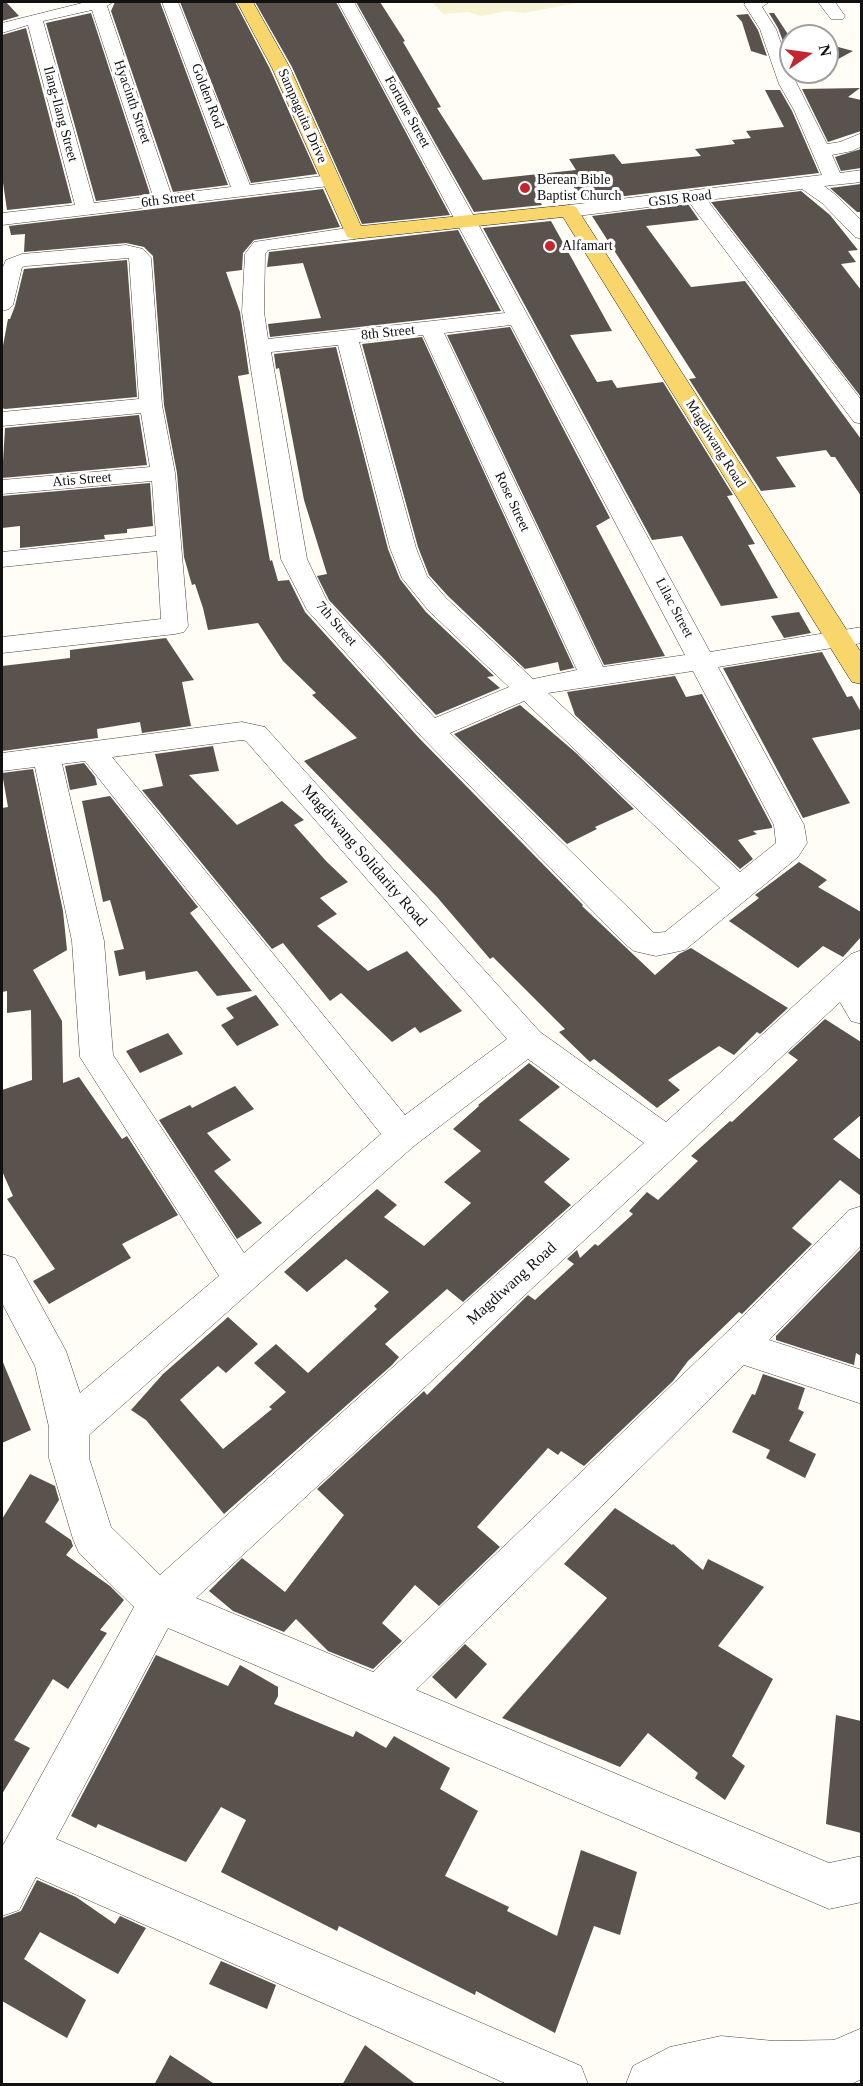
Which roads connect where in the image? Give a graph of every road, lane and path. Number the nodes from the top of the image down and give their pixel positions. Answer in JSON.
{"nodes":[{"id":1,"x":101,"y":2,"type":"edge"},
{"id":2,"x":170,"y":2,"type":"edge"},
{"id":3,"x":245,"y":2,"type":"edge"},
{"id":4,"x":346,"y":2,"type":"edge"},
{"id":5,"x":761,"y":2,"type":"edge"},
{"id":6,"x":826,"y":2,"type":"edge"},
{"id":7,"x":837,"y":16,"type":"dead end"},
{"id":8,"x":34,"y":18,"type":"junction"},
{"id":9,"x":2,"y":28,"type":"edge"},
{"id":10,"x":861,"y":138,"type":"edge"},
{"id":11,"x":820,"y":151,"type":"junction"},
{"id":12,"x":861,"y":176,"type":"edge"},
{"id":13,"x":834,"y":180,"type":"junction"},
{"id":14,"x":330,"y":181,"type":"junction"},
{"id":15,"x":808,"y":184,"type":"junction"},
{"id":16,"x":243,"y":192,"type":"junction"},
{"id":17,"x":695,"y":197,"type":"junction"},
{"id":18,"x":2,"y":198,"type":"edge"},
{"id":19,"x":164,"y":201,"type":"junction"},
{"id":20,"x":86,"y":210,"type":"junction"},
{"id":21,"x":569,"y":211,"type":"junction"},
{"id":22,"x":4,"y":219,"type":"edge"},
{"id":23,"x":467,"y":222,"type":"junction"},
{"id":24,"x":861,"y":232,"type":"edge"},
{"id":25,"x":354,"y":233,"type":"junction"},
{"id":26,"x":2,"y":305,"type":"edge"},
{"id":27,"x":517,"y":318,"type":"junction"},
{"id":28,"x":431,"y":328,"type":"junction"},
{"id":29,"x":347,"y":338,"type":"junction"},
{"id":30,"x":258,"y":347,"type":"junction"},
{"id":31,"x":151,"y":405,"type":"junction"},
{"id":32,"x":861,"y":417,"type":"edge"},
{"id":33,"x":2,"y":419,"type":"edge"},
{"id":34,"x":163,"y":473,"type":"junction"},
{"id":35,"x":2,"y":487,"type":"edge"},
{"id":36,"x":169,"y":542,"type":"junction"},
{"id":37,"x":2,"y":560,"type":"edge"},
{"id":38,"x":850,"y":637,"type":"edge"},
{"id":39,"x":2,"y":645,"type":"edge"},
{"id":40,"x":702,"y":660,"type":"junction"},
{"id":41,"x":593,"y":675,"type":"junction"},
{"id":42,"x":861,"y":676,"type":"edge"},
{"id":43,"x":526,"y":690,"type":"junction"},
{"id":44,"x":430,"y":730,"type":"junction"},
{"id":45,"x":93,"y":752,"type":"junction"},
{"id":46,"x":47,"y":758,"type":"junction"},
{"id":47,"x":2,"y":762,"type":"edge"},
{"id":48,"x":740,"y":890,"type":"junction"},
{"id":49,"x":656,"y":945,"type":"joint"},
{"id":50,"x":852,"y":970,"type":"edge"},
{"id":51,"x":861,"y":1012,"type":"edge"},
{"id":52,"x":528,"y":1041,"type":"junction"},
{"id":53,"x":402,"y":1136,"type":"junction"},
{"id":54,"x":668,"y":1142,"type":"junction"},
{"id":55,"x":861,"y":1221,"type":"edge"},
{"id":56,"x":2,"y":1269,"type":"edge"},
{"id":57,"x":241,"y":1279,"type":"junction"},
{"id":58,"x":738,"y":1346,"type":"junction"},
{"id":59,"x":861,"y":1387,"type":"edge"},
{"id":60,"x":69,"y":1427,"type":"junction"},
{"id":61,"x":159,"y":1603,"type":"junction"},
{"id":62,"x":378,"y":1697,"type":"junction"},
{"id":63,"x":25,"y":1849,"type":"junction"},
{"id":64,"x":861,"y":1879,"type":"edge"},
{"id":65,"x":2,"y":1893,"type":"edge"},
{"id":66,"x":861,"y":2052,"type":"edge"},
{"id":67,"x":563,"y":2085,"type":"edge"},
{"id":68,"x":651,"y":2085,"type":"edge"}],
"edges":[{"from":1,"to":8,"type":"street"},
{"from":1,"to":19,"type":"street","name":"Hyacinth Street"},
{"from":2,"to":16,"type":"street","name":"Golden Rod"},
{"from":3,"to":14,"type":"main road","name":"Sampaguita Drive"},
{"from":4,"to":23,"type":"street","name":"Fortune Street"},
{"from":5,"to":11,"type":"street"},
{"from":6,"to":7,"type":"street"},
{"from":8,"to":9,"type":"street"},
{"from":8,"to":20,"type":"street","name":"Ilang-Ilang Street"},
{"from":10,"to":11,"type":"street"},
{"from":11,"to":13,"type":"street"},
{"from":12,"to":13,"type":"street","name":"GSIS Road"},
{"from":13,"to":15,"type":"street","name":"GSIS Road"},
{"from":14,"to":16,"type":"street","name":"6th Street"},
{"from":14,"to":25,"type":"main road","name":"Sampaguita Drive"},
{"from":15,"to":17,"type":"street","name":"GSIS Road"},
{"from":15,"to":24,"type":"street"},
{"from":16,"to":19,"type":"street","name":"6th Street"},
{"from":17,"to":21,"type":"street","name":"GSIS Road"},
{"from":17,"to":32,"type":"street"},
{"from":18,"to":22,"type":"street"},
{"from":19,"to":20,"type":"street","name":"6th Street"},
{"from":20,"to":22,"type":"street","name":"6th Street"},
{"from":21,"to":23,"type":"main road","name":"GSIS Road"},
{"from":21,"to":38,"type":"main road","name":"Magdiwang Road"},
{"from":23,"to":25,"type":"main road","name":"GSIS Road"},
{"from":23,"to":27,"type":"street","name":"Lilac Street"},
{"from":25,"to":30,"type":"street","name":"7th Street"},
{"from":26,"to":31,"type":"street"},
{"from":27,"to":28,"type":"street","name":"8th Street"},
{"from":27,"to":40,"type":"street","name":"Lilac Street"},
{"from":28,"to":29,"type":"street","name":"8th Street"},
{"from":28,"to":41,"type":"street","name":"Rose Street"},
{"from":29,"to":30,"type":"street","name":"8th Street"},
{"from":29,"to":43,"type":"street"},
{"from":30,"to":44,"type":"street","name":"7th Street"},
{"from":31,"to":33,"type":"street"},
{"from":31,"to":34,"type":"street"},
{"from":34,"to":35,"type":"street","name":"Atis Street"},
{"from":34,"to":36,"type":"street"},
{"from":36,"to":37,"type":"street"},
{"from":36,"to":39,"type":"street"},
{"from":38,"to":40,"type":"street"},
{"from":38,"to":42,"type":"main road","name":"Magdiwang Road"},
{"from":40,"to":41,"type":"street"},
{"from":40,"to":48,"type":"street","name":"Lilac Street"},
{"from":41,"to":43,"type":"street"},
{"from":43,"to":44,"type":"street"},
{"from":43,"to":48,"type":"street"},
{"from":44,"to":49,"type":"street","name":"7th Street"},
{"from":45,"to":46,"type":"street","name":"Magdiwang Solidarity Road"},
{"from":45,"to":52,"type":"street","name":"Magdiwang Solidarity Road"},
{"from":45,"to":53,"type":"street"},
{"from":46,"to":47,"type":"street","name":"Magdiwang Solidarity Road"},
{"from":46,"to":57,"type":"street"},
{"from":48,"to":49,"type":"street","name":"Lilac Street"},
{"from":50,"to":51,"type":"street"},
{"from":50,"to":54,"type":"street","name":"Magdiwang Road"},
{"from":52,"to":53,"type":"street"},
{"from":52,"to":54,"type":"street","name":"Magdiwang Solidarity Road"},
{"from":53,"to":57,"type":"street"},
{"from":54,"to":61,"type":"street","name":"Magdiwang Road"},
{"from":55,"to":58,"type":"street"},
{"from":56,"to":60,"type":"street"},
{"from":57,"to":60,"type":"street"},
{"from":58,"to":59,"type":"street"},
{"from":58,"to":62,"type":"street"},
{"from":60,"to":61,"type":"street"},
{"from":61,"to":62,"type":"street"},
{"from":61,"to":63,"type":"street","name":"Magdiwang Road"},
{"from":62,"to":64,"type":"street"},
{"from":63,"to":65,"type":"street","name":"Magdiwang Road"},
{"from":63,"to":67,"type":"street"},
{"from":66,"to":68,"type":"street"}]}
